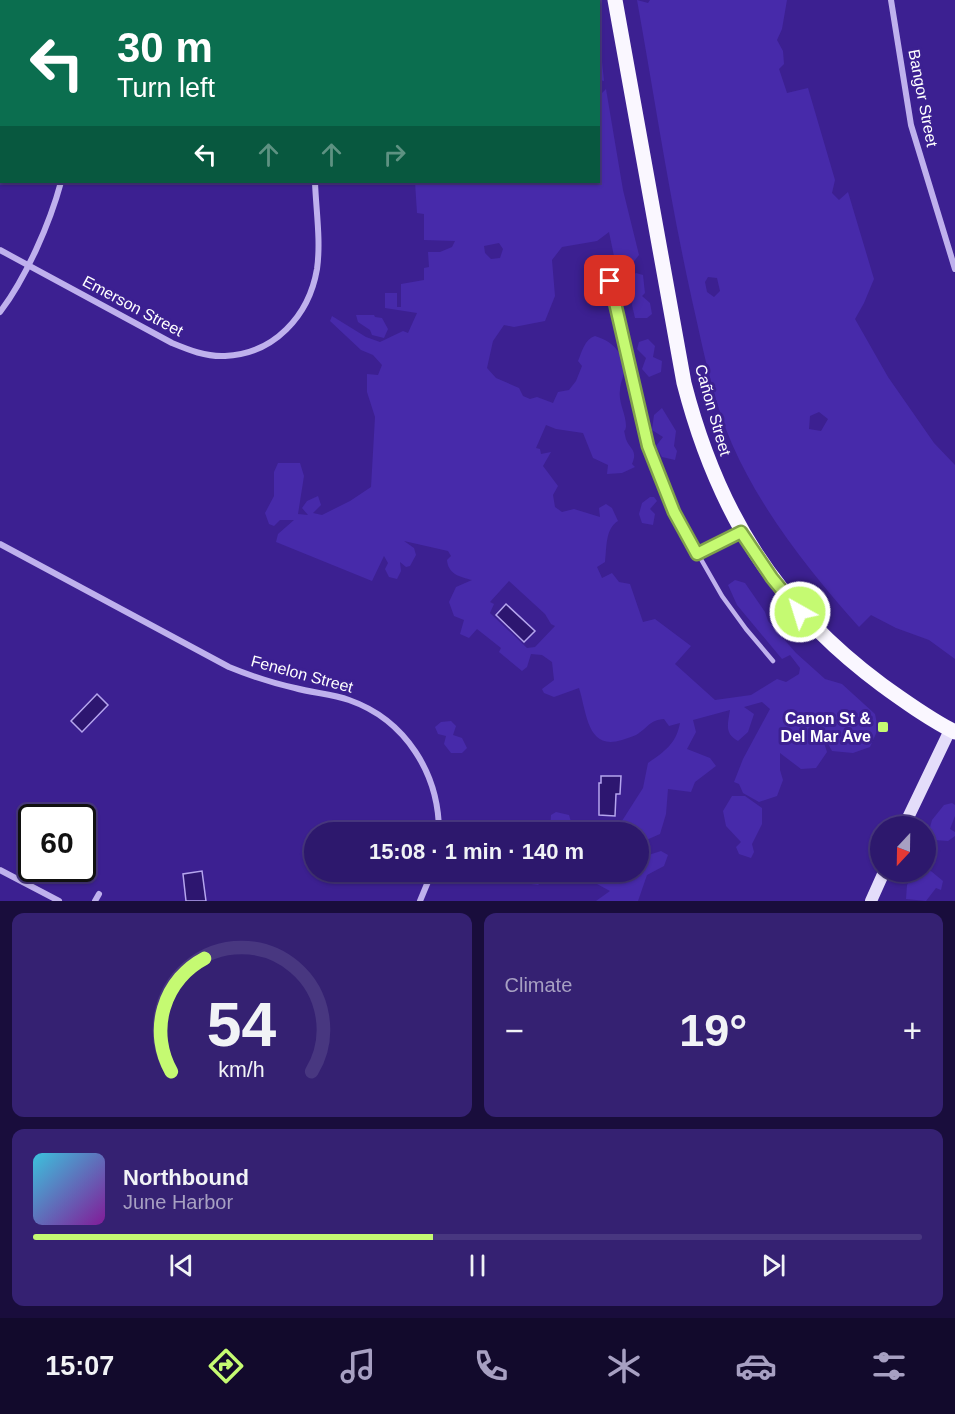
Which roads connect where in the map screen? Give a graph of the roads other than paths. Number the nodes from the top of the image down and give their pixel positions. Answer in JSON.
{"nodes":[{"id":1,"x":615,"y":0,"type":"edge"},
{"id":2,"x":891,"y":0,"type":"edge"},
{"id":3,"x":61,"y":183,"type":"edge"},
{"id":4,"x":315,"y":183,"type":"edge"},
{"id":5,"x":0,"y":250,"type":"edge"},
{"id":6,"x":27,"y":265,"type":"junction"},
{"id":7,"x":955,"y":269,"type":"edge"},
{"id":8,"x":610,"y":281,"type":"dead end"},
{"id":9,"x":0,"y":312,"type":"edge"},
{"id":10,"x":741,"y":532,"type":"junction"},
{"id":11,"x":0,"y":544,"type":"edge"},
{"id":12,"x":697,"y":554,"type":"junction"},
{"id":13,"x":773,"y":661,"type":"dead end"},
{"id":14,"x":953,"y":731,"type":"edge"},
{"id":15,"x":909,"y":816,"type":"edge"},
{"id":16,"x":439,"y":822,"type":"edge"},
{"id":17,"x":0,"y":870,"type":"edge"},
{"id":18,"x":428,"y":882,"type":"edge"},
{"id":19,"x":880,"y":882,"type":"edge"},
{"id":20,"x":99,"y":894,"type":"dead end"},
{"id":21,"x":59,"y":901,"type":"edge"},
{"id":22,"x":95,"y":901,"type":"edge"},
{"id":23,"x":420,"y":901,"type":"edge"},
{"id":24,"x":871,"y":901,"type":"edge"}],
"edges":[{"from":1,"to":10,"type":"main road","name":"Cañon Street"},
{"from":2,"to":7,"type":"street","name":"Bangor Street"},
{"from":3,"to":6,"type":"street"},
{"from":4,"to":6,"type":"street","name":"Emerson Street"},
{"from":5,"to":6,"type":"street","name":"Emerson Street"},
{"from":6,"to":9,"type":"street"},
{"from":8,"to":12,"type":"lane"},
{"from":10,"to":12,"type":"lane"},
{"from":10,"to":14,"type":"main road","name":"Cañon Street"},
{"from":11,"to":16,"type":"street","name":"Fenelon Street"},
{"from":12,"to":13,"type":"lane"},
{"from":14,"to":15,"type":"street"},
{"from":17,"to":21,"type":"street"},
{"from":18,"to":23,"type":"street"},
{"from":19,"to":24,"type":"street"},
{"from":20,"to":22,"type":"street"}]}
